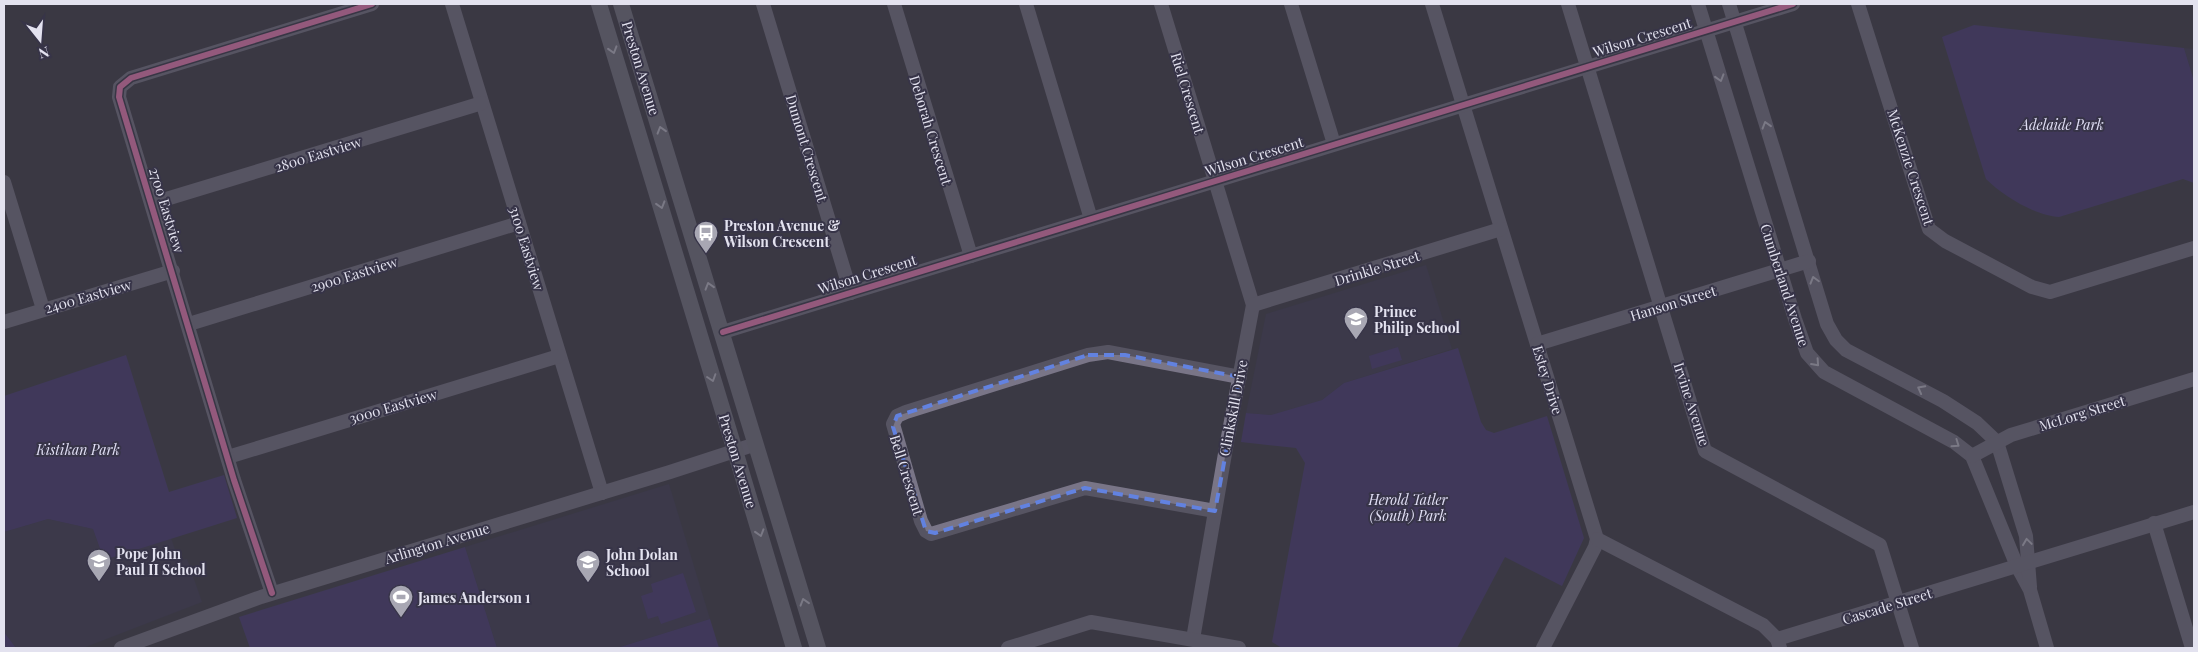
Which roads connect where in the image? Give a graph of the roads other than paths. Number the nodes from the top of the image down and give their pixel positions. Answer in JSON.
{"nodes":[{"id":1,"x":372,"y":4,"type":"edge"},
{"id":2,"x":452,"y":4,"type":"edge"},
{"id":3,"x":599,"y":4,"type":"edge"},
{"id":4,"x":621,"y":4,"type":"edge"},
{"id":5,"x":763,"y":4,"type":"edge"},
{"id":6,"x":894,"y":4,"type":"edge"},
{"id":7,"x":1026,"y":4,"type":"edge"},
{"id":8,"x":1161,"y":4,"type":"edge"},
{"id":9,"x":1291,"y":4,"type":"edge"},
{"id":10,"x":1432,"y":4,"type":"edge"},
{"id":11,"x":1568,"y":4,"type":"edge"},
{"id":12,"x":1698,"y":4,"type":"edge"},
{"id":13,"x":1729,"y":4,"type":"edge"},
{"id":14,"x":1793,"y":4,"type":"edge"},
{"id":15,"x":1858,"y":4,"type":"edge"},
{"id":16,"x":1734,"y":23,"type":"junction"},
{"id":17,"x":1706,"y":31,"type":"junction"},
{"id":18,"x":1588,"y":66,"type":"junction"},
{"id":19,"x":482,"y":103,"type":"junction"},
{"id":20,"x":1464,"y":105,"type":"junction"},
{"id":21,"x":1334,"y":144,"type":"junction"},
{"id":22,"x":4,"y":182,"type":"edge"},
{"id":23,"x":1215,"y":182,"type":"junction"},
{"id":24,"x":153,"y":203,"type":"junction"},
{"id":25,"x":1091,"y":219,"type":"junction"},
{"id":26,"x":519,"y":223,"type":"junction"},
{"id":27,"x":1501,"y":229,"type":"junction"},
{"id":28,"x":2194,"y":248,"type":"edge"},
{"id":29,"x":971,"y":256,"type":"junction"},
{"id":30,"x":1809,"y":261,"type":"junction"},
{"id":31,"x":173,"y":271,"type":"junction"},
{"id":32,"x":1779,"y":271,"type":"junction"},
{"id":33,"x":682,"y":273,"type":"junction"},
{"id":34,"x":851,"y":293,"type":"junction"},
{"id":35,"x":1253,"y":305,"type":"junction"},
{"id":36,"x":1661,"y":307,"type":"junction"},
{"id":37,"x":43,"y":310,"type":"junction"},
{"id":38,"x":4,"y":322,"type":"edge"},
{"id":39,"x":189,"y":324,"type":"junction"},
{"id":40,"x":723,"y":332,"type":"junction"},
{"id":41,"x":1537,"y":344,"type":"junction"},
{"id":42,"x":559,"y":356,"type":"junction"},
{"id":43,"x":705,"y":356,"type":"junction"},
{"id":44,"x":1240,"y":376,"type":"junction"},
{"id":45,"x":2194,"y":379,"type":"edge"},
{"id":46,"x":1997,"y":442,"type":"junction"},
{"id":47,"x":756,"y":444,"type":"junction"},
{"id":48,"x":735,"y":450,"type":"junction"},
{"id":49,"x":1972,"y":456,"type":"junction"},
{"id":50,"x":228,"y":457,"type":"junction"},
{"id":51,"x":602,"y":493,"type":"junction"},
{"id":52,"x":1215,"y":511,"type":"junction"},
{"id":53,"x":2194,"y":512,"type":"edge"},
{"id":54,"x":2154,"y":523,"type":"junction"},
{"id":55,"x":1597,"y":538,"type":"junction"},
{"id":56,"x":2023,"y":564,"type":"junction"},
{"id":57,"x":272,"y":593,"type":"junction"},
{"id":58,"x":1898,"y":603,"type":"junction"},
{"id":59,"x":1193,"y":639,"type":"junction"},
{"id":60,"x":1778,"y":643,"type":"edge"},
{"id":61,"x":120,"y":648,"type":"edge"},
{"id":62,"x":794,"y":648,"type":"edge"},
{"id":63,"x":818,"y":648,"type":"edge"},
{"id":64,"x":1008,"y":648,"type":"edge"},
{"id":65,"x":1239,"y":648,"type":"edge"},
{"id":66,"x":1543,"y":648,"type":"edge"},
{"id":67,"x":1912,"y":648,"type":"edge"},
{"id":68,"x":2047,"y":648,"type":"edge"},
{"id":69,"x":2192,"y":648,"type":"edge"}],
"edges":[{"from":1,"to":24,"type":"street","name":"2700 Eastview"},
{"from":2,"to":19,"type":"street","name":"3100 Eastview"},
{"from":3,"to":33,"type":"main road","name":"Preston Avenue","one_way":true},
{"from":40,"to":4,"type":"main road","name":"Preston Avenue","one_way":true},
{"from":5,"to":34,"type":"street","name":"Dumont Crescent"},
{"from":6,"to":29,"type":"street","name":"Deborah Crescent"},
{"from":7,"to":25,"type":"street"},
{"from":8,"to":23,"type":"street","name":"Riel Crescent"},
{"from":9,"to":21,"type":"street"},
{"from":10,"to":20,"type":"street","name":"Estey Drive"},
{"from":11,"to":18,"type":"street","name":"Irvine Avenue"},
{"from":12,"to":17,"type":"street","name":"Cumberland Avenue"},
{"from":13,"to":16,"type":"street","name":"Cumberland Avenue"},
{"from":14,"to":16,"type":"street","name":"Wilson Crescent"},
{"from":15,"to":28,"type":"street","name":"McKenzie Crescent"},
{"from":16,"to":17,"type":"street","name":"Wilson Crescent"},
{"from":30,"to":16,"type":"street","name":"Cumberland Avenue","one_way":true},
{"from":17,"to":18,"type":"street","name":"Wilson Crescent"},
{"from":17,"to":32,"type":"street","name":"Cumberland Avenue","one_way":true},
{"from":18,"to":20,"type":"street","name":"Wilson Crescent"},
{"from":18,"to":36,"type":"street","name":"Irvine Avenue"},
{"from":19,"to":24,"type":"street","name":"2800 Eastview"},
{"from":19,"to":26,"type":"street","name":"3100 Eastview"},
{"from":20,"to":21,"type":"street","name":"Wilson Crescent"},
{"from":20,"to":27,"type":"street","name":"Estey Drive"},
{"from":21,"to":23,"type":"street","name":"Wilson Crescent"},
{"from":22,"to":37,"type":"street"},
{"from":23,"to":25,"type":"street","name":"Wilson Crescent"},
{"from":23,"to":35,"type":"street","name":"Clinkskill Drive"},
{"from":24,"to":31,"type":"street","name":"2700 Eastview"},
{"from":25,"to":29,"type":"street","name":"Wilson Crescent"},
{"from":26,"to":39,"type":"street","name":"2900 Eastview"},
{"from":26,"to":42,"type":"street","name":"3100 Eastview"},
{"from":27,"to":35,"type":"street","name":"Drinkle Street"},
{"from":27,"to":41,"type":"street","name":"Estey Drive"},
{"from":29,"to":34,"type":"street","name":"Wilson Crescent"},
{"from":30,"to":32,"type":"street","name":"Hanson Street"},
{"from":46,"to":30,"type":"street","name":"Cumberland Avenue","one_way":true},
{"from":31,"to":37,"type":"street","name":"2400 Eastview"},
{"from":31,"to":39,"type":"street","name":"2700 Eastview"},
{"from":32,"to":36,"type":"street","name":"Hanson Street"},
{"from":32,"to":49,"type":"street","name":"Cumberland Avenue","one_way":true},
{"from":33,"to":40,"type":"main road","name":"Preston Avenue"},
{"from":33,"to":43,"type":"main road","name":"Preston Avenue"},
{"from":34,"to":40,"type":"street","name":"Wilson Crescent"},
{"from":35,"to":44,"type":"street","name":"Clinkskill Drive"},
{"from":36,"to":41,"type":"street","name":"Hanson Street"},
{"from":36,"to":58,"type":"street","name":"Irvine Avenue"},
{"from":37,"to":38,"type":"street","name":"2400 Eastview"},
{"from":39,"to":50,"type":"street","name":"2700 Eastview"},
{"from":40,"to":43,"type":"main road"},
{"from":40,"to":47,"type":"main road","name":"Preston Avenue"},
{"from":41,"to":55,"type":"street","name":"Estey Drive"},
{"from":42,"to":50,"type":"street","name":"3000 Eastview"},
{"from":42,"to":51,"type":"street","name":"3100 Eastview"},
{"from":43,"to":48,"type":"main road","name":"Preston Avenue","one_way":true},
{"from":44,"to":52,"type":"street","name":"Clinkskill Drive"},
{"from":44,"to":52,"type":"street","name":"Bell Crescent"},
{"from":45,"to":46,"type":"street","name":"McLorg Street"},
{"from":46,"to":49,"type":"street","name":"McLorg Street"},
{"from":56,"to":46,"type":"street","name":"Cumberland Avenue","one_way":true},
{"from":47,"to":48,"type":"street","name":"Arlington Avenue"},
{"from":63,"to":47,"type":"main road","name":"Preston Avenue","one_way":true},
{"from":48,"to":51,"type":"street","name":"Arlington Avenue"},
{"from":48,"to":62,"type":"main road","name":"Preston Avenue","one_way":true},
{"from":49,"to":56,"type":"street","name":"Cumberland Avenue"},
{"from":50,"to":57,"type":"street","name":"2700 Eastview"},
{"from":51,"to":57,"type":"street","name":"Arlington Avenue"},
{"from":52,"to":59,"type":"street","name":"Clinkskill Drive"},
{"from":53,"to":54,"type":"street","name":"Cascade Street"},
{"from":54,"to":56,"type":"street","name":"Cascade Street"},
{"from":54,"to":69,"type":"street"},
{"from":55,"to":60,"type":"street","name":"Cascade Street"},
{"from":55,"to":66,"type":"street"},
{"from":56,"to":58,"type":"street","name":"Cascade Street"},
{"from":56,"to":68,"type":"street","name":"Cumberland Avenue"},
{"from":57,"to":61,"type":"street","name":"Arlington Avenue"},
{"from":58,"to":60,"type":"street","name":"Cascade Street"},
{"from":58,"to":67,"type":"street","name":"Irvine Avenue"},
{"from":59,"to":64,"type":"street"},
{"from":59,"to":65,"type":"street"}]}
